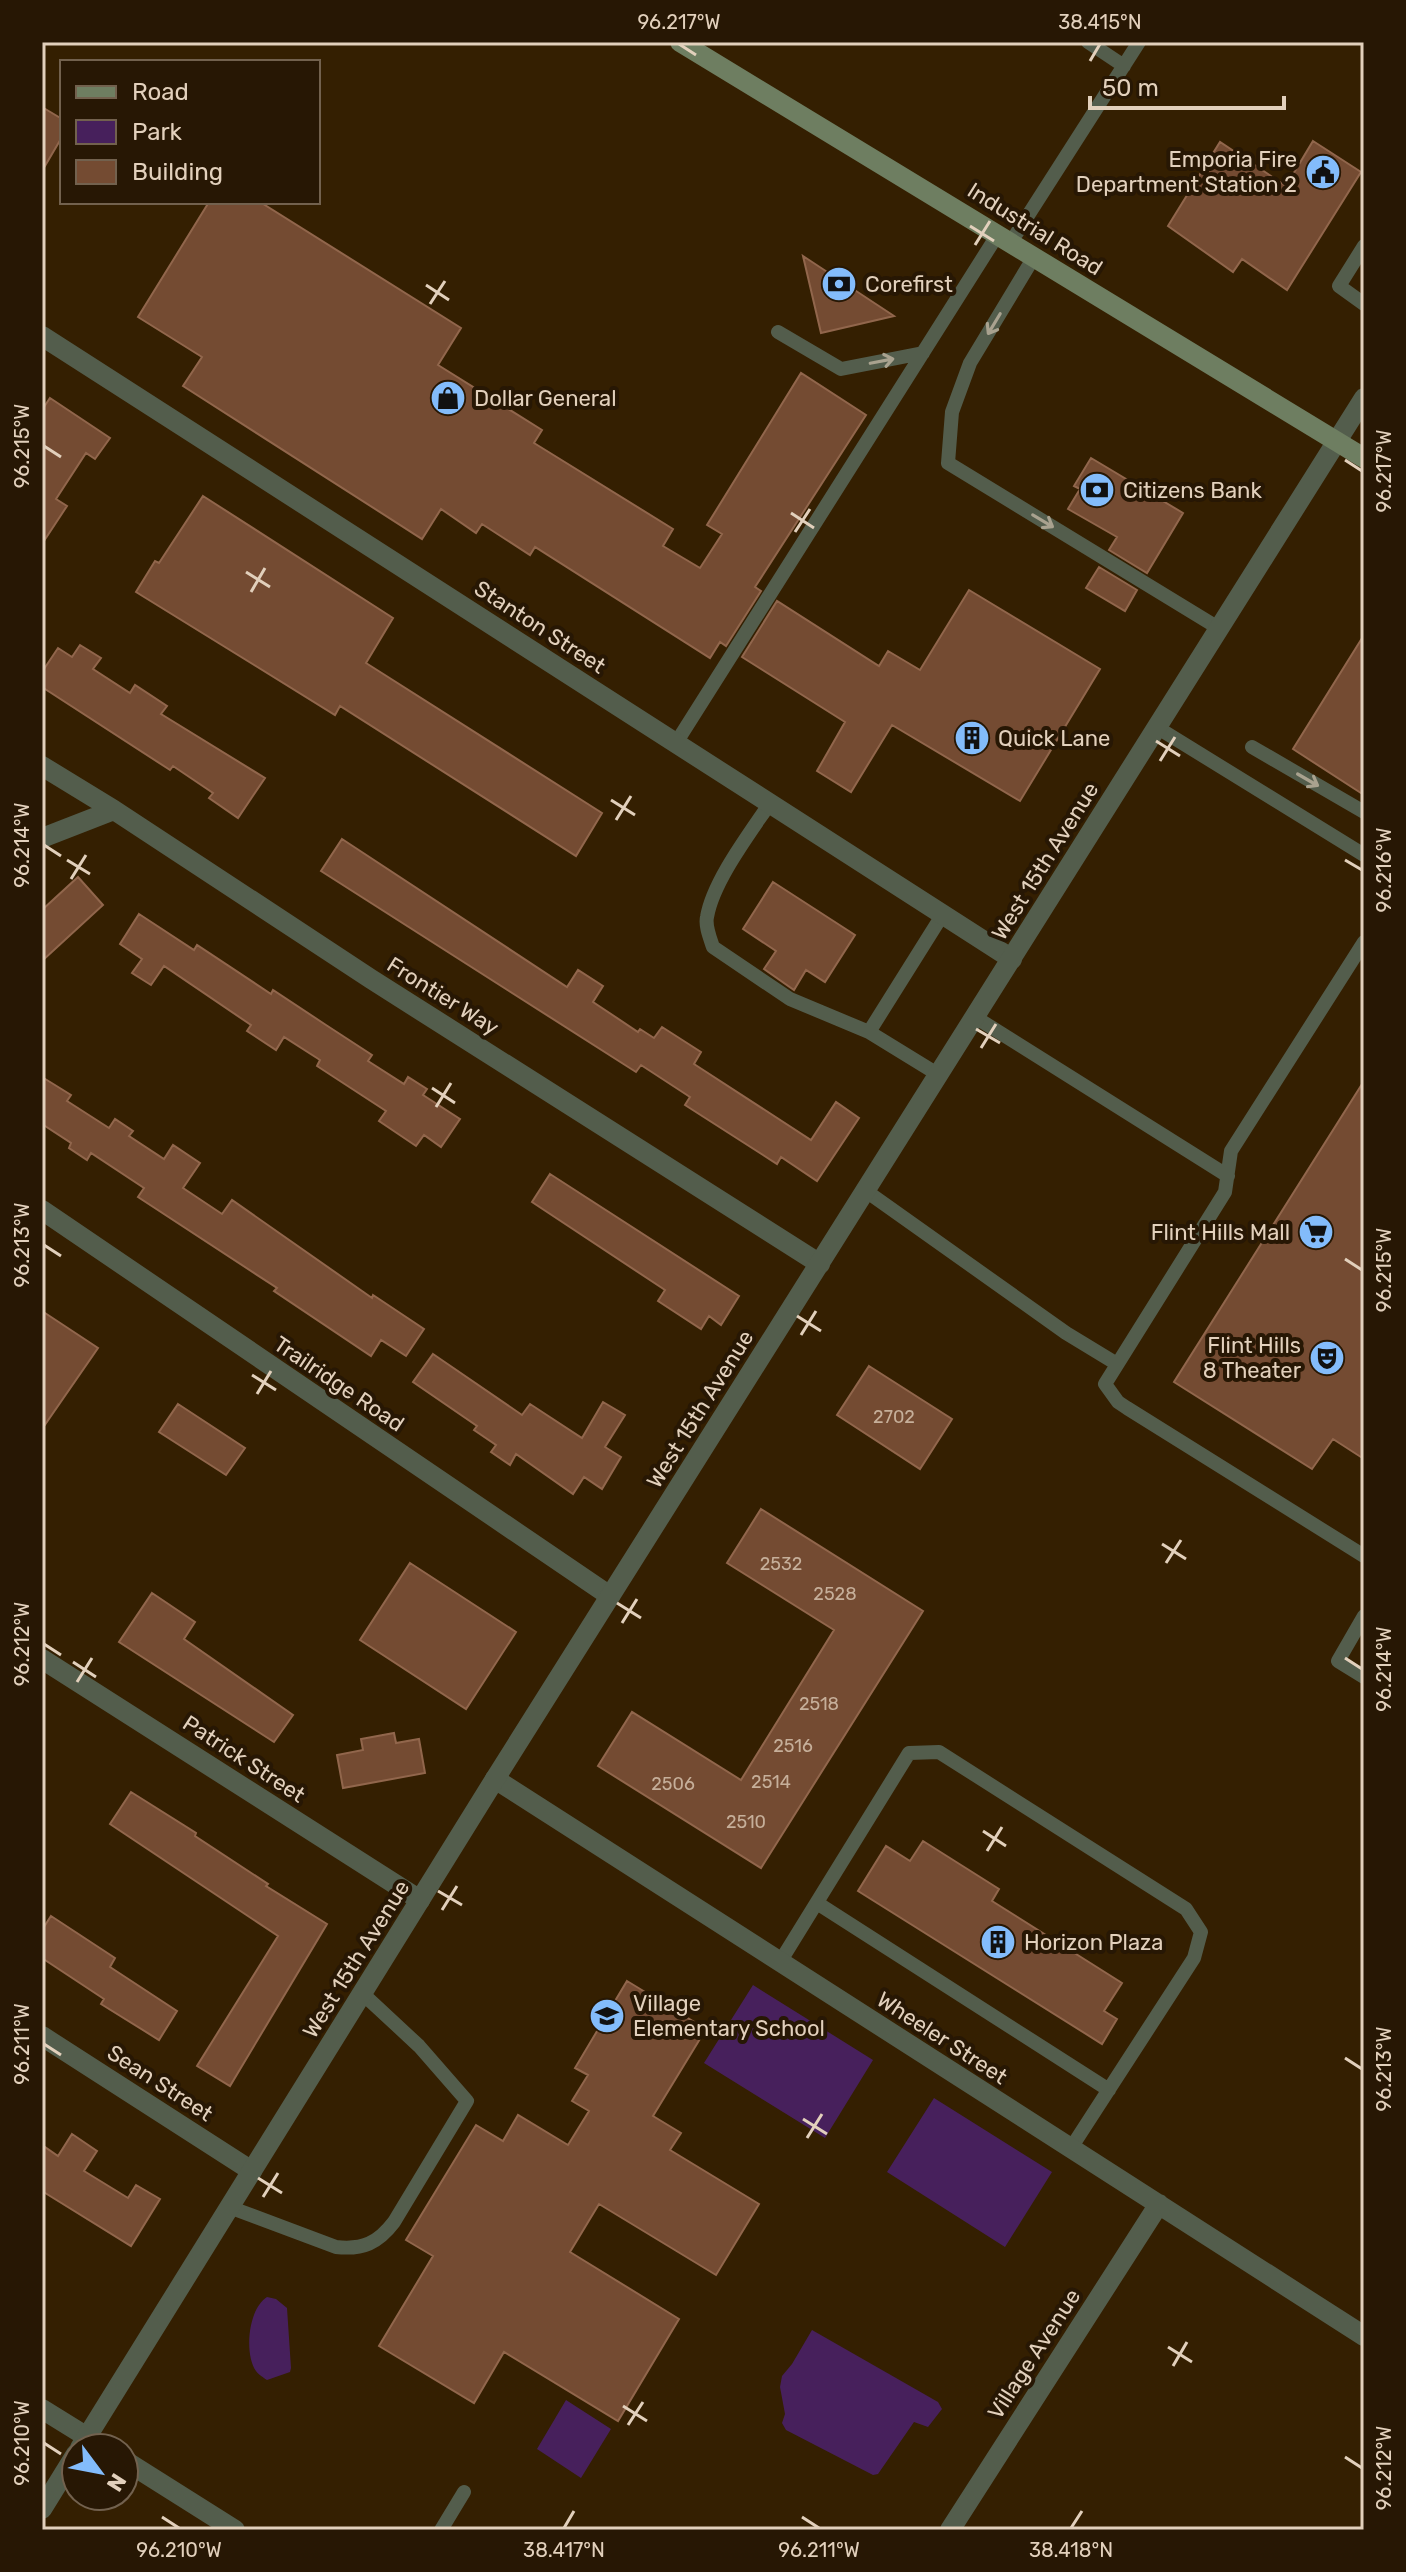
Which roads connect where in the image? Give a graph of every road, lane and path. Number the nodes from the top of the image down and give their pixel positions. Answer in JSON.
{"nodes":[{"id":1,"x":680,"y":42,"type":"edge"},
{"id":2,"x":1088,"y":42,"type":"edge"},
{"id":3,"x":1139,"y":42,"type":"edge"},
{"id":4,"x":1124,"y":66,"type":"junction"},
{"id":5,"x":1004,"y":238,"type":"junction"},
{"id":6,"x":1364,"y":246,"type":"edge"},
{"id":7,"x":1034,"y":257,"type":"junction"},
{"id":8,"x":1364,"y":304,"type":"edge"},
{"id":9,"x":778,"y":332,"type":"dead end"},
{"id":10,"x":42,"y":336,"type":"edge"},
{"id":11,"x":923,"y":353,"type":"junction"},
{"id":12,"x":1364,"y":398,"type":"edge"},
{"id":13,"x":1337,"y":442,"type":"junction"},
{"id":14,"x":1364,"y":458,"type":"edge"},
{"id":15,"x":1220,"y":629,"type":"junction"},
{"id":16,"x":1158,"y":728,"type":"junction"},
{"id":17,"x":676,"y":743,"type":"junction"},
{"id":18,"x":1252,"y":747,"type":"dead end"},
{"id":19,"x":42,"y":766,"type":"edge"},
{"id":20,"x":770,"y":803,"type":"junction"},
{"id":21,"x":114,"y":810,"type":"junction"},
{"id":22,"x":1364,"y":812,"type":"edge"},
{"id":23,"x":42,"y":838,"type":"edge"},
{"id":24,"x":1364,"y":855,"type":"edge"},
{"id":25,"x":943,"y":914,"type":"junction"},
{"id":26,"x":1364,"y":942,"type":"edge"},
{"id":27,"x":1012,"y":959,"type":"junction"},
{"id":28,"x":975,"y":1017,"type":"junction"},
{"id":29,"x":869,"y":1032,"type":"junction"},
{"id":30,"x":939,"y":1075,"type":"junction"},
{"id":31,"x":1228,"y":1176,"type":"junction"},
{"id":32,"x":866,"y":1191,"type":"junction"},
{"id":33,"x":42,"y":1210,"type":"edge"},
{"id":34,"x":820,"y":1264,"type":"junction"},
{"id":35,"x":1117,"y":1364,"type":"junction"},
{"id":36,"x":1364,"y":1556,"type":"edge"},
{"id":37,"x":610,"y":1596,"type":"junction"},
{"id":38,"x":1364,"y":1616,"type":"edge"},
{"id":39,"x":42,"y":1659,"type":"edge"},
{"id":40,"x":1364,"y":1677,"type":"edge"},
{"id":41,"x":495,"y":1779,"type":"junction"},
{"id":42,"x":420,"y":1900,"type":"junction"},
{"id":43,"x":817,"y":1903,"type":"junction"},
{"id":44,"x":780,"y":1962,"type":"junction"},
{"id":45,"x":363,"y":1994,"type":"junction"},
{"id":46,"x":42,"y":2036,"type":"edge"},
{"id":47,"x":1109,"y":2090,"type":"junction"},
{"id":48,"x":1071,"y":2148,"type":"junction"},
{"id":49,"x":252,"y":2171,"type":"junction"},
{"id":50,"x":1159,"y":2204,"type":"junction"},
{"id":51,"x":229,"y":2207,"type":"junction"},
{"id":52,"x":1364,"y":2336,"type":"edge"},
{"id":53,"x":42,"y":2409,"type":"edge"},
{"id":54,"x":71,"y":2432,"type":"edge"},
{"id":55,"x":90,"y":2432,"type":"edge"},
{"id":56,"x":140,"y":2470,"type":"edge"},
{"id":57,"x":60,"y":2480,"type":"edge"},
{"id":58,"x":464,"y":2492,"type":"dead end"},
{"id":59,"x":42,"y":2509,"type":"edge"},
{"id":60,"x":235,"y":2530,"type":"edge"},
{"id":61,"x":441,"y":2530,"type":"edge"},
{"id":62,"x":950,"y":2530,"type":"edge"}],
"edges":[{"from":1,"to":5,"type":"main road","name":"Industrial Road"},
{"from":2,"to":4,"type":"lane"},
{"from":3,"to":4,"type":"lane"},
{"from":4,"to":5,"type":"lane"},
{"from":5,"to":7,"type":"main road","name":"Industrial Road"},
{"from":5,"to":11,"type":"lane"},
{"from":6,"to":8,"type":"lane"},
{"from":7,"to":13,"type":"main road","name":"Industrial Road"},
{"from":7,"to":15,"type":"lane","one_way":true},
{"from":9,"to":11,"type":"lane","one_way":true},
{"from":10,"to":17,"type":"street","name":"Stanton Street"},
{"from":11,"to":17,"type":"lane"},
{"from":12,"to":13,"type":"street","name":"West 15th Avenue"},
{"from":13,"to":14,"type":"main road","name":"Industrial Road"},
{"from":13,"to":15,"type":"street","name":"West 15th Avenue"},
{"from":15,"to":16,"type":"street","name":"West 15th Avenue"},
{"from":16,"to":24,"type":"lane"},
{"from":16,"to":27,"type":"street","name":"West 15th Avenue"},
{"from":17,"to":20,"type":"street","name":"Stanton Street"},
{"from":18,"to":22,"type":"lane","one_way":true},
{"from":19,"to":21,"type":"street","name":"Frontier Way"},
{"from":20,"to":25,"type":"street","name":"Stanton Street"},
{"from":20,"to":29,"type":"lane"},
{"from":21,"to":23,"type":"street"},
{"from":21,"to":34,"type":"street","name":"Frontier Way"},
{"from":25,"to":27,"type":"street","name":"Stanton Street"},
{"from":25,"to":29,"type":"lane"},
{"from":26,"to":31,"type":"lane"},
{"from":27,"to":28,"type":"street","name":"West 15th Avenue"},
{"from":28,"to":30,"type":"street","name":"West 15th Avenue"},
{"from":28,"to":31,"type":"lane"},
{"from":29,"to":30,"type":"lane"},
{"from":30,"to":32,"type":"street","name":"West 15th Avenue"},
{"from":31,"to":35,"type":"lane"},
{"from":32,"to":34,"type":"street","name":"West 15th Avenue"},
{"from":32,"to":35,"type":"lane"},
{"from":33,"to":37,"type":"street","name":"Trailridge Road"},
{"from":34,"to":37,"type":"street","name":"West 15th Avenue"},
{"from":35,"to":36,"type":"lane"},
{"from":37,"to":41,"type":"street","name":"West 15th Avenue"},
{"from":38,"to":40,"type":"lane"},
{"from":39,"to":42,"type":"street","name":"Patrick Street"},
{"from":41,"to":42,"type":"street","name":"West 15th Avenue"},
{"from":41,"to":44,"type":"street","name":"Wheeler Street"},
{"from":42,"to":45,"type":"street","name":"West 15th Avenue"},
{"from":43,"to":44,"type":"lane"},
{"from":43,"to":47,"type":"lane"},
{"from":43,"to":47,"type":"lane"},
{"from":44,"to":48,"type":"street","name":"Wheeler Street"},
{"from":45,"to":49,"type":"street","name":"West 15th Avenue"},
{"from":45,"to":51,"type":"lane"},
{"from":46,"to":49,"type":"street","name":"Sean Street"},
{"from":47,"to":48,"type":"lane"},
{"from":48,"to":50,"type":"street","name":"Wheeler Street"},
{"from":49,"to":51,"type":"street","name":"West 15th Avenue"},
{"from":50,"to":52,"type":"street","name":"Wheeler Street"},
{"from":50,"to":62,"type":"street","name":"Village Avenue"},
{"from":51,"to":55,"type":"street","name":"West 15th Avenue"},
{"from":53,"to":54,"type":"street"},
{"from":56,"to":60,"type":"street"},
{"from":57,"to":59,"type":"street"},
{"from":58,"to":61,"type":"lane"}]}
